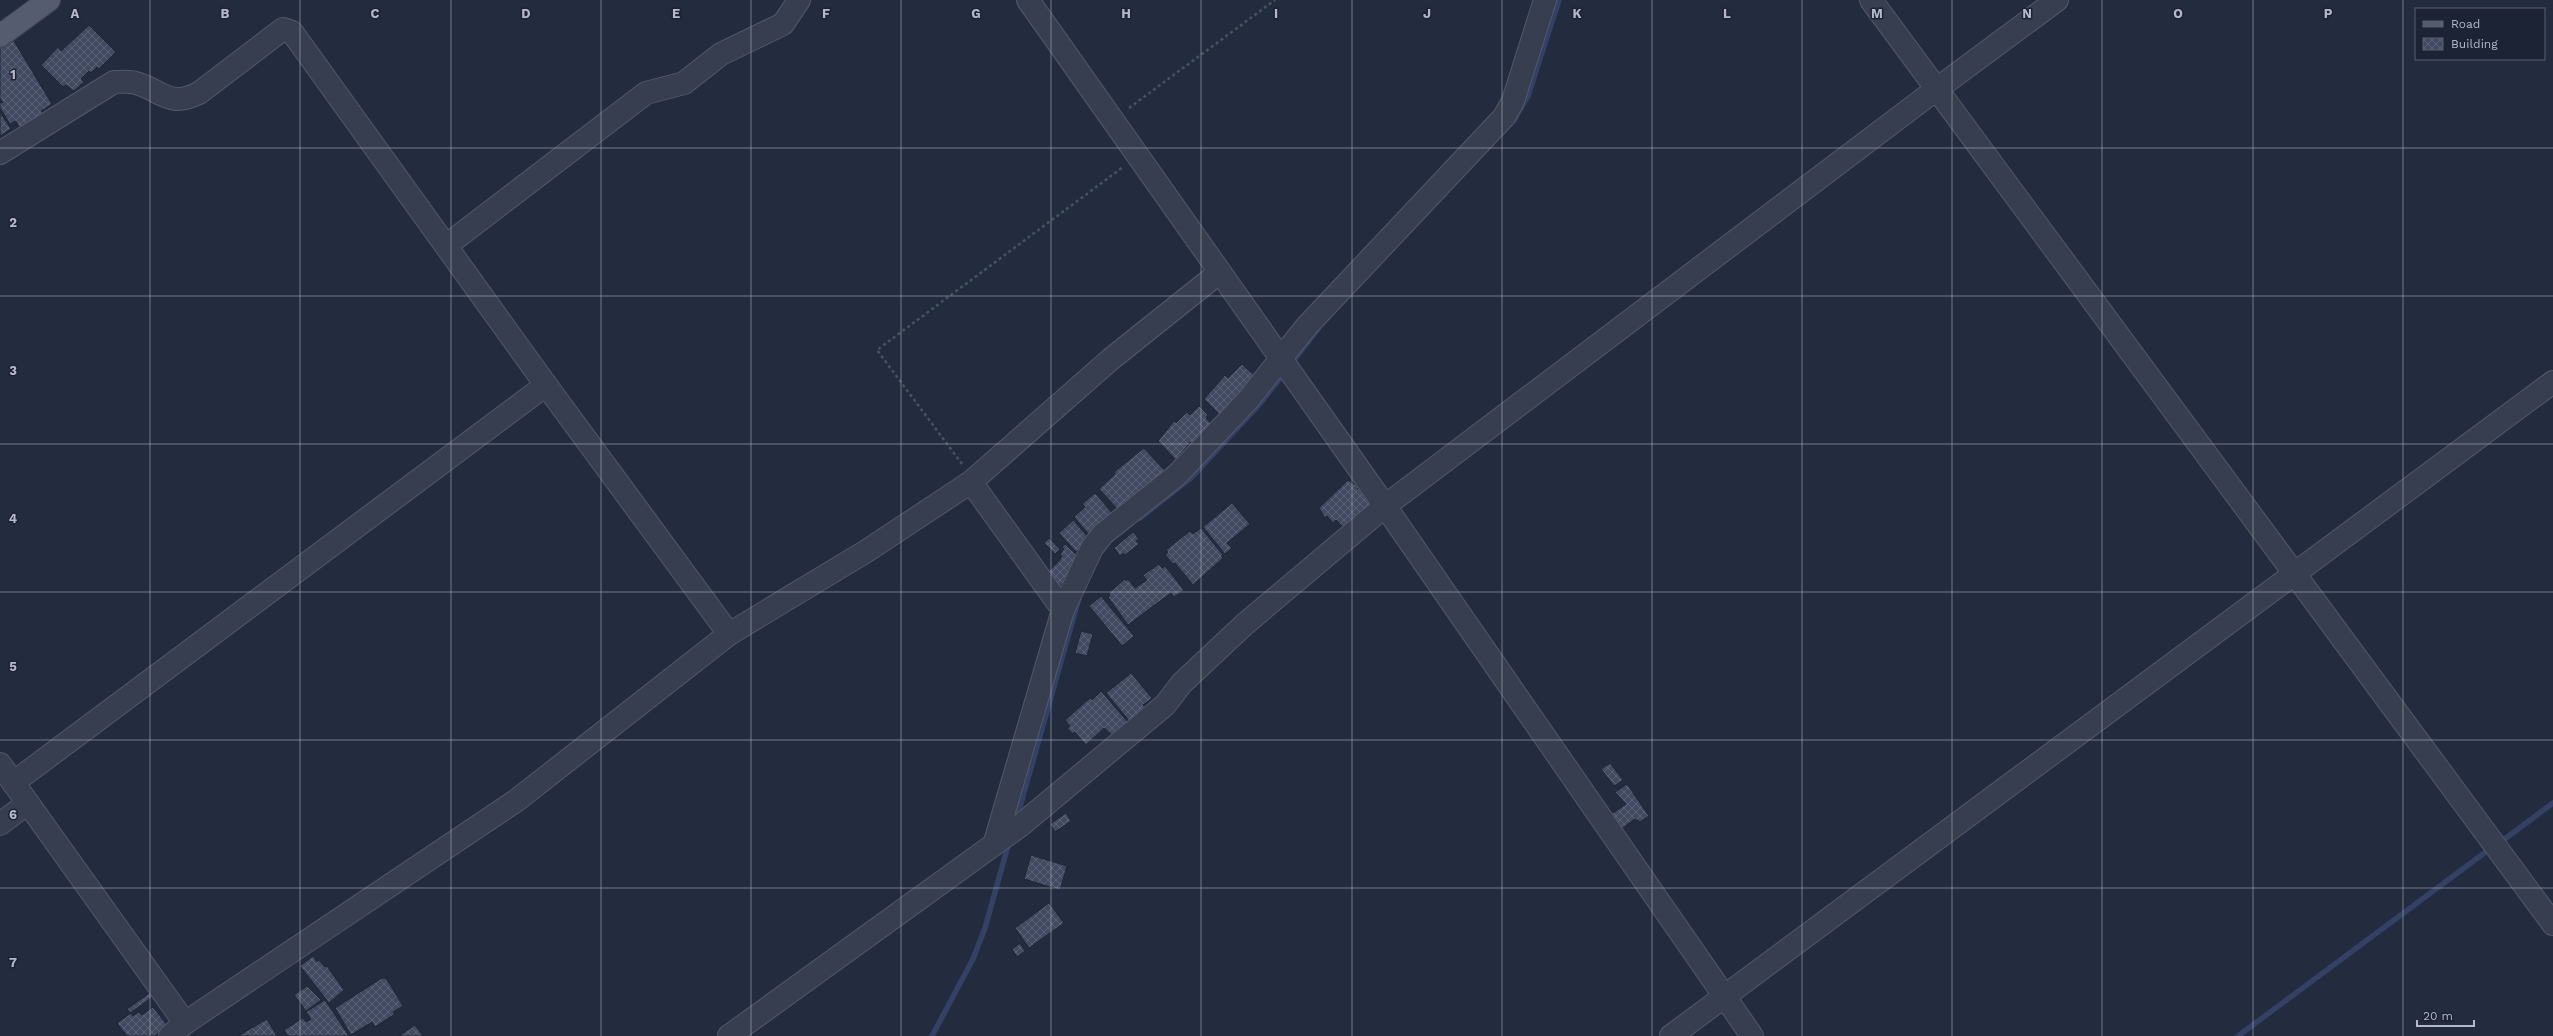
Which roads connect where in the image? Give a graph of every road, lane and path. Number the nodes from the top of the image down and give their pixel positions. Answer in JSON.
{"nodes":[{"id":1,"x":49,"y":0,"type":"edge"},
{"id":2,"x":799,"y":0,"type":"edge"},
{"id":3,"x":1028,"y":0,"type":"edge"},
{"id":4,"x":1275,"y":0,"type":"edge"},
{"id":5,"x":1545,"y":0,"type":"edge"},
{"id":6,"x":1871,"y":0,"type":"edge"},
{"id":7,"x":2057,"y":0,"type":"edge"},
{"id":8,"x":0,"y":36,"type":"edge"},
{"id":9,"x":1937,"y":89,"type":"junction"},
{"id":10,"x":1112,"y":120,"type":"junction"},
{"id":11,"x":0,"y":153,"type":"edge"},
{"id":12,"x":1138,"y":156,"type":"junction"},
{"id":13,"x":447,"y":245,"type":"junction"},
{"id":14,"x":1220,"y":272,"type":"junction"},
{"id":15,"x":1285,"y":366,"type":"junction"},
{"id":16,"x":2553,"y":382,"type":"edge"},
{"id":17,"x":546,"y":385,"type":"junction"},
{"id":18,"x":970,"y":482,"type":"junction"},
{"id":19,"x":1385,"y":506,"type":"junction"},
{"id":20,"x":2295,"y":573,"type":"junction"},
{"id":21,"x":1063,"y":610,"type":"junction"},
{"id":22,"x":729,"y":634,"type":"junction"},
{"id":23,"x":0,"y":764,"type":"edge"},
{"id":24,"x":13,"y":783,"type":"junction"},
{"id":25,"x":28,"y":804,"type":"junction"},
{"id":26,"x":0,"y":824,"type":"edge"},
{"id":27,"x":1007,"y":835,"type":"junction"},
{"id":28,"x":2553,"y":924,"type":"edge"},
{"id":29,"x":1724,"y":997,"type":"junction"},
{"id":30,"x":178,"y":1029,"type":"edge"},
{"id":31,"x":729,"y":1036,"type":"edge"},
{"id":32,"x":1671,"y":1036,"type":"edge"},
{"id":33,"x":1752,"y":1036,"type":"edge"}],
"edges":[{"from":1,"to":8,"type":"main road"},
{"from":2,"to":13,"type":"street"},
{"from":3,"to":10,"type":"street"},
{"from":4,"to":10,"type":"path"},
{"from":5,"to":15,"type":"street"},
{"from":6,"to":9,"type":"street"},
{"from":7,"to":9,"type":"street"},
{"from":9,"to":19,"type":"street"},
{"from":9,"to":20,"type":"street"},
{"from":10,"to":12,"type":"street"},
{"from":11,"to":13,"type":"street"},
{"from":12,"to":14,"type":"street"},
{"from":12,"to":18,"type":"path"},
{"from":13,"to":17,"type":"street"},
{"from":14,"to":15,"type":"street"},
{"from":14,"to":18,"type":"street"},
{"from":15,"to":19,"type":"street"},
{"from":15,"to":21,"type":"street"},
{"from":16,"to":20,"type":"street"},
{"from":17,"to":22,"type":"street"},
{"from":17,"to":24,"type":"street"},
{"from":18,"to":21,"type":"street"},
{"from":18,"to":22,"type":"street"},
{"from":19,"to":27,"type":"street"},
{"from":19,"to":29,"type":"street"},
{"from":20,"to":28,"type":"street"},
{"from":20,"to":29,"type":"street"},
{"from":21,"to":27,"type":"street"},
{"from":22,"to":30,"type":"street"},
{"from":23,"to":24,"type":"street"},
{"from":24,"to":25,"type":"street"},
{"from":25,"to":26,"type":"street"},
{"from":25,"to":30,"type":"street"},
{"from":27,"to":31,"type":"street"},
{"from":29,"to":32,"type":"street"},
{"from":29,"to":33,"type":"street"}]}
